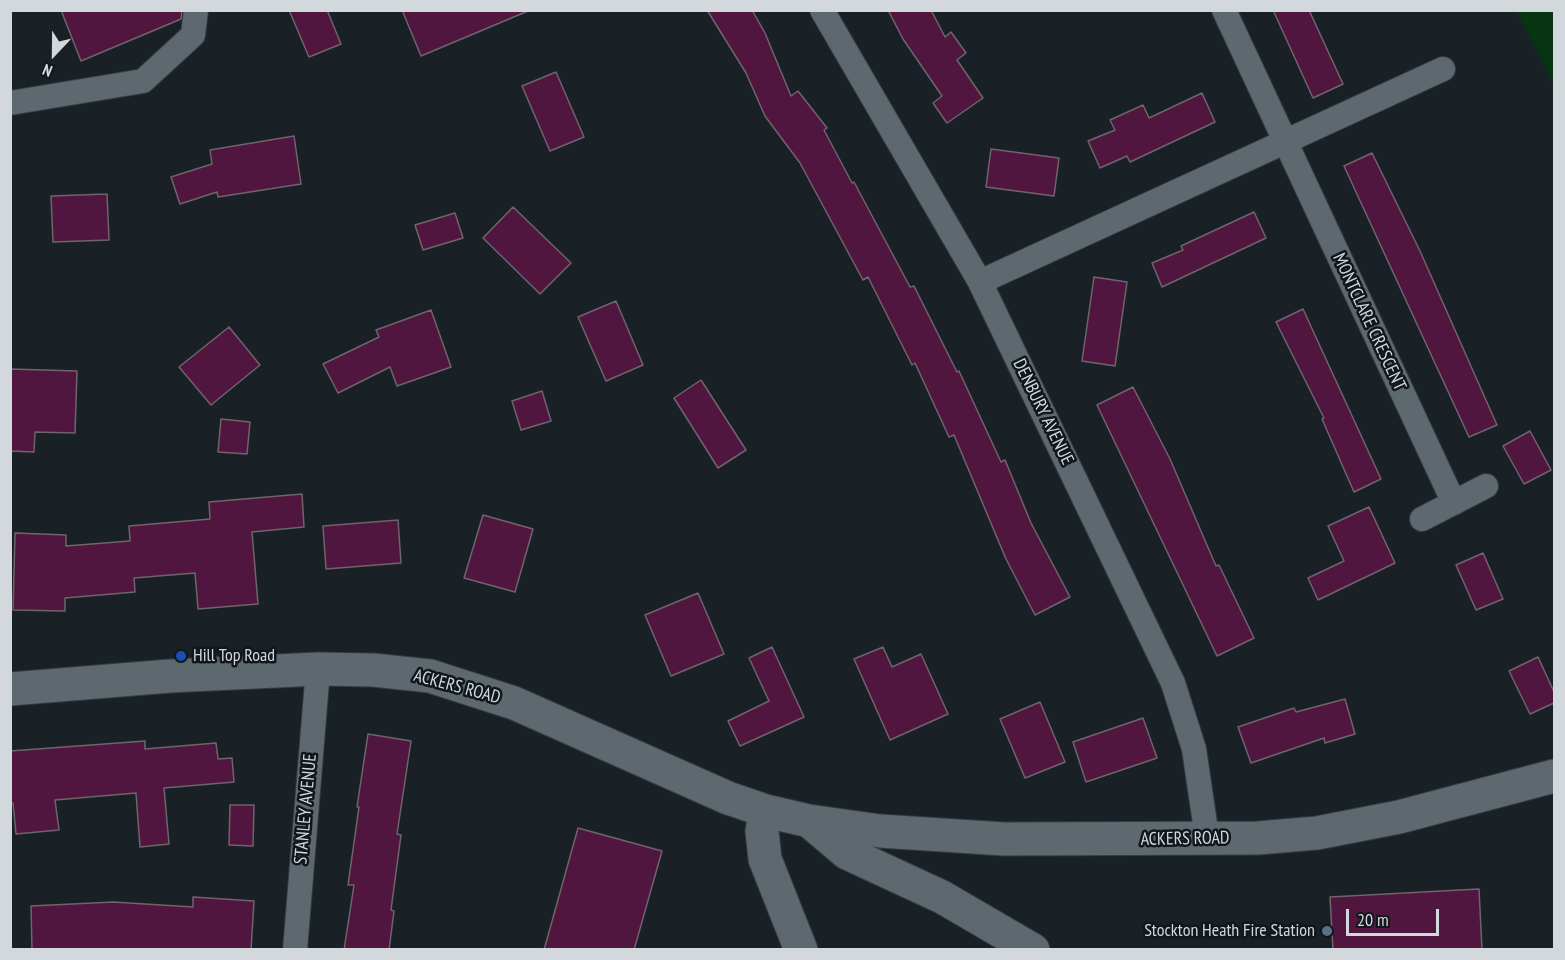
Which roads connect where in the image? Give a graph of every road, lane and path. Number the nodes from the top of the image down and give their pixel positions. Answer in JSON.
{"nodes":[{"id":1,"x":196,"y":10,"type":"edge"},
{"id":2,"x":822,"y":10,"type":"edge"},
{"id":3,"x":1224,"y":10,"type":"edge"},
{"id":4,"x":1443,"y":69,"type":"dead end"},
{"id":5,"x":10,"y":103,"type":"edge"},
{"id":6,"x":1284,"y":140,"type":"junction"},
{"id":7,"x":980,"y":282,"type":"junction"},
{"id":8,"x":1486,"y":486,"type":"dead end"},
{"id":9,"x":1454,"y":503,"type":"junction"},
{"id":10,"x":1422,"y":519,"type":"dead end"},
{"id":11,"x":318,"y":669,"type":"junction"},
{"id":12,"x":10,"y":689,"type":"edge"},
{"id":13,"x":1554,"y":776,"type":"edge"},
{"id":14,"x":766,"y":811,"type":"junction"},
{"id":15,"x":809,"y":821,"type":"junction"},
{"id":16,"x":1207,"y":837,"type":"junction"},
{"id":17,"x":295,"y":950,"type":"edge"},
{"id":18,"x":801,"y":950,"type":"edge"},
{"id":19,"x":1033,"y":950,"type":"edge"}],
"edges":[{"from":1,"to":5,"type":"street"},
{"from":2,"to":7,"type":"street","name":"DENBURY AVENUE"},
{"from":3,"to":6,"type":"street","name":"MONTCLARE CRESCENT"},
{"from":4,"to":6,"type":"street"},
{"from":6,"to":7,"type":"street"},
{"from":6,"to":9,"type":"street","name":"MONTCLARE CRESCENT"},
{"from":7,"to":16,"type":"street","name":"DENBURY AVENUE"},
{"from":8,"to":9,"type":"street"},
{"from":9,"to":10,"type":"street"},
{"from":11,"to":12,"type":"street","name":"ACKERS ROAD"},
{"from":11,"to":14,"type":"street","name":"ACKERS ROAD"},
{"from":11,"to":17,"type":"street","name":"STANLEY AVENUE"},
{"from":13,"to":16,"type":"street","name":"ACKERS ROAD"},
{"from":14,"to":15,"type":"street","name":"ACKERS ROAD"},
{"from":14,"to":18,"type":"street"},
{"from":15,"to":16,"type":"street","name":"ACKERS ROAD"},
{"from":15,"to":19,"type":"street","name":"ACKERS ROAD"}]}
